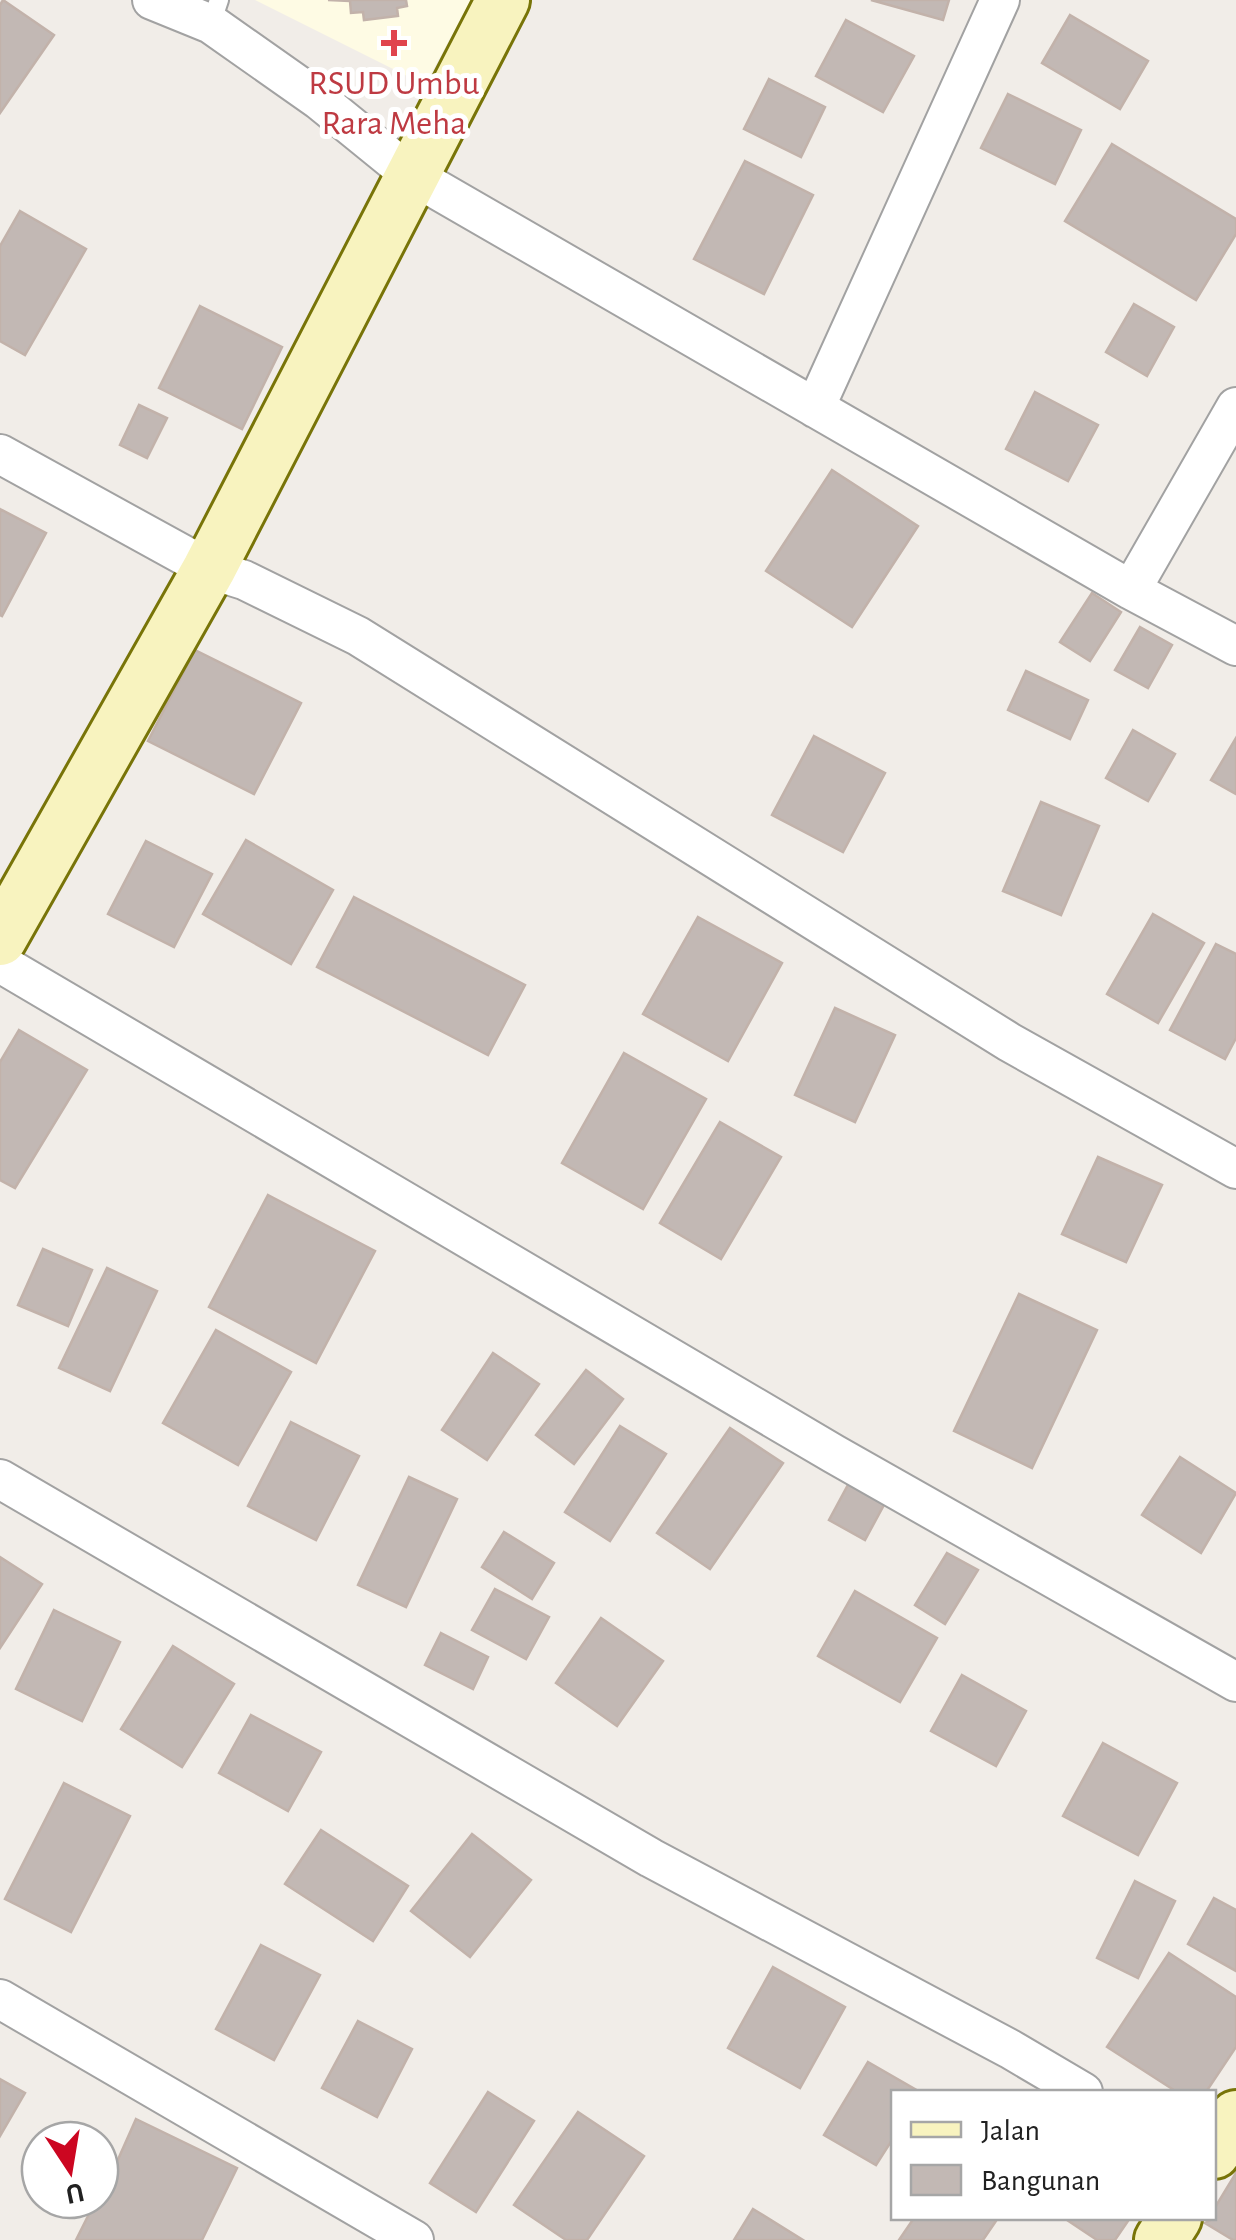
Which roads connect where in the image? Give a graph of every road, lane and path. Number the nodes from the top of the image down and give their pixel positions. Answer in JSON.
{"nodes":[{"id":1,"x":152,"y":0,"type":"edge"},
{"id":2,"x":503,"y":0,"type":"edge"},
{"id":3,"x":1000,"y":0,"type":"edge"},
{"id":4,"x":215,"y":12,"type":"edge"},
{"id":5,"x":410,"y":174,"type":"junction"},
{"id":6,"x":1236,"y":407,"type":"edge"},
{"id":7,"x":815,"y":408,"type":"junction"},
{"id":8,"x":0,"y":454,"type":"edge"},
{"id":9,"x":208,"y":569,"type":"junction"},
{"id":10,"x":1132,"y":590,"type":"junction"},
{"id":11,"x":1236,"y":646,"type":"edge"},
{"id":12,"x":0,"y":939,"type":"edge"},
{"id":13,"x":0,"y":963,"type":"edge"},
{"id":14,"x":1236,"y":1169,"type":"edge"},
{"id":15,"x":0,"y":1479,"type":"edge"},
{"id":16,"x":1236,"y":1682,"type":"edge"},
{"id":17,"x":0,"y":2000,"type":"edge"},
{"id":18,"x":1080,"y":2090,"type":"edge"},
{"id":19,"x":1236,"y":2117,"type":"edge"},
{"id":20,"x":1216,"y":2149,"type":"edge"},
{"id":21,"x":414,"y":2240,"type":"edge"}],
"edges":[{"from":1,"to":4,"type":"street"},
{"from":2,"to":5,"type":"street"},
{"from":3,"to":7,"type":"street"},
{"from":4,"to":5,"type":"street"},
{"from":5,"to":7,"type":"street"},
{"from":5,"to":9,"type":"street"},
{"from":6,"to":10,"type":"street"},
{"from":7,"to":10,"type":"street"},
{"from":8,"to":9,"type":"street"},
{"from":9,"to":12,"type":"street"},
{"from":9,"to":14,"type":"street"},
{"from":10,"to":11,"type":"street"},
{"from":13,"to":16,"type":"street"},
{"from":15,"to":18,"type":"street"},
{"from":17,"to":21,"type":"street"},
{"from":19,"to":20,"type":"street"}]}
